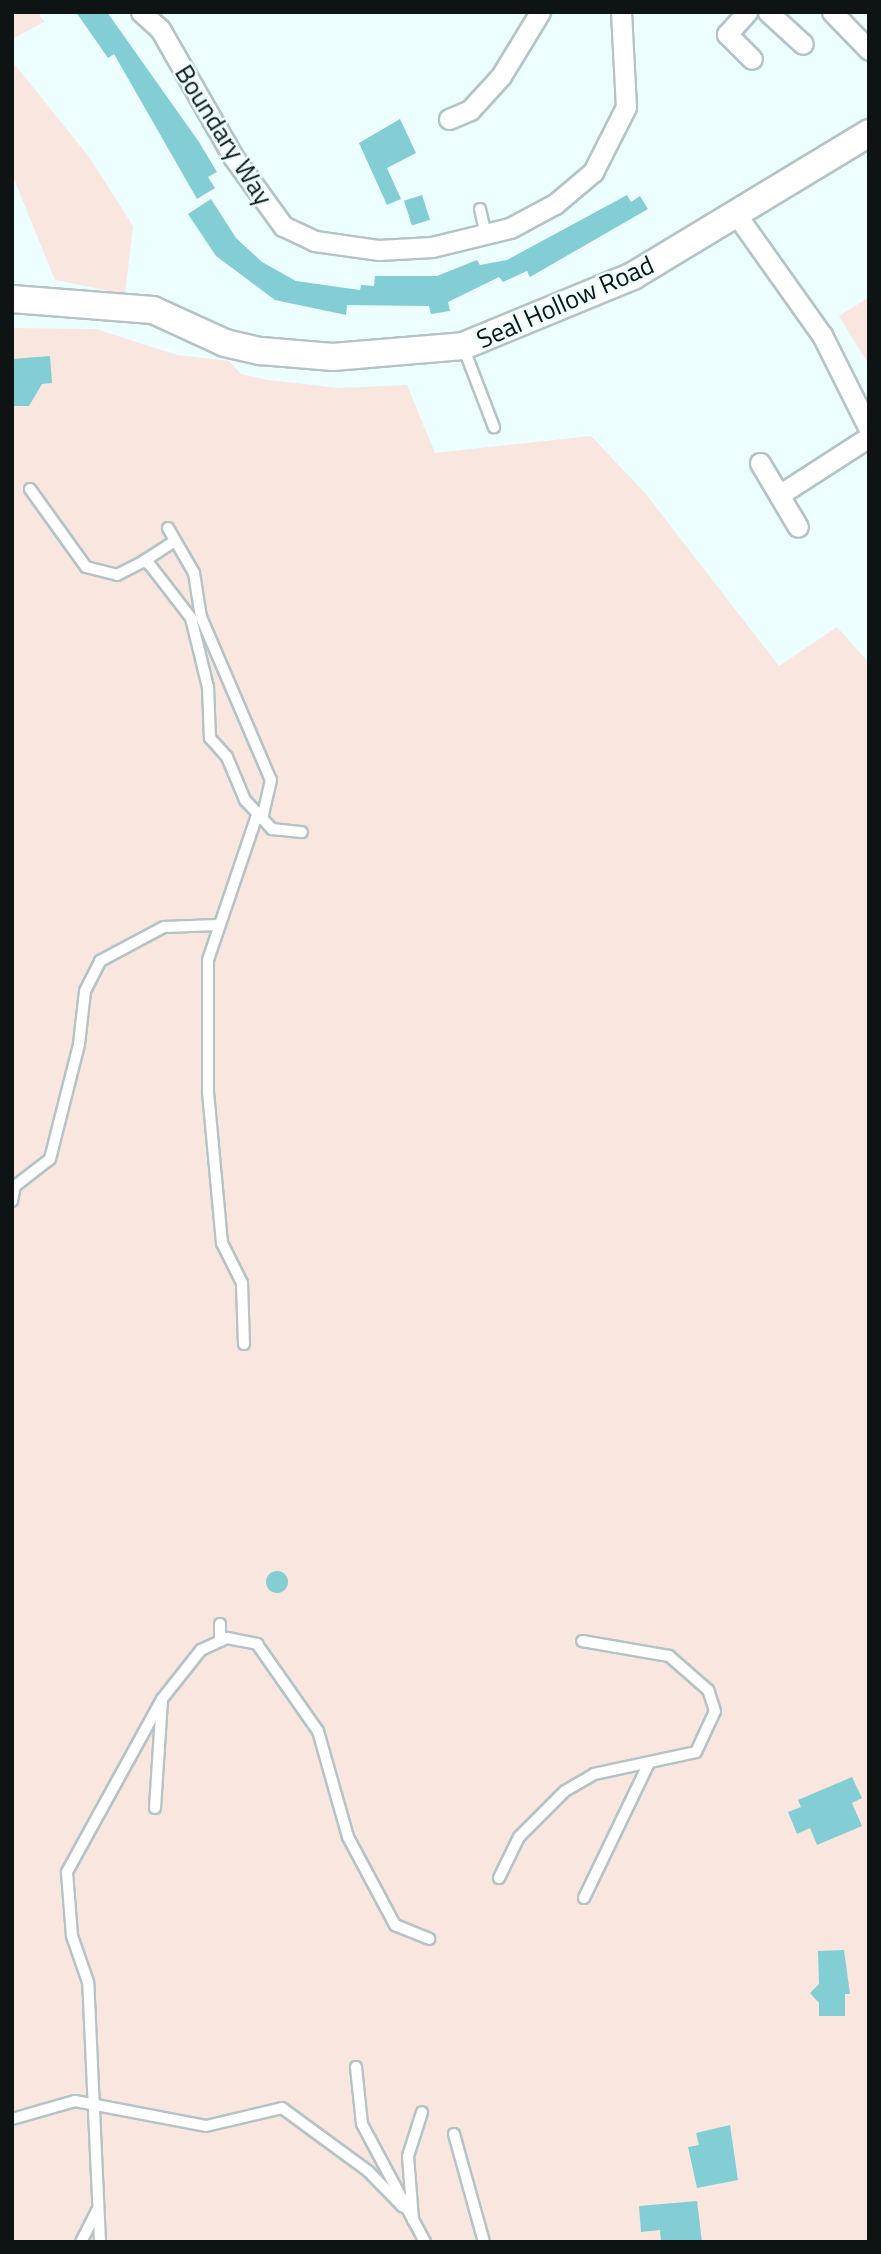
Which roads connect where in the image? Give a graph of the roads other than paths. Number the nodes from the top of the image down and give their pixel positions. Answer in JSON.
{"nodes":[{"id":1,"x":141,"y":12,"type":"edge"},
{"id":2,"x":540,"y":12,"type":"edge"},
{"id":3,"x":621,"y":12,"type":"edge"},
{"id":4,"x":747,"y":12,"type":"edge"},
{"id":5,"x":768,"y":12,"type":"edge"},
{"id":6,"x":832,"y":12,"type":"edge"},
{"id":7,"x":803,"y":44,"type":"dead end"},
{"id":8,"x":869,"y":50,"type":"edge"},
{"id":9,"x":752,"y":59,"type":"dead end"},
{"id":10,"x":449,"y":118,"type":"dead end"},
{"id":11,"x":869,"y":133,"type":"edge"},
{"id":12,"x":480,"y":209,"type":"dead end"},
{"id":13,"x":738,"y":217,"type":"junction"},
{"id":14,"x":486,"y":235,"type":"junction"},
{"id":15,"x":12,"y":299,"type":"edge"},
{"id":16,"x":463,"y":346,"type":"junction"},
{"id":17,"x":494,"y":427,"type":"dead end"},
{"id":18,"x":869,"y":429,"type":"edge"},
{"id":19,"x":869,"y":437,"type":"edge"},
{"id":20,"x":760,"y":463,"type":"dead end"},
{"id":21,"x":30,"y":489,"type":"dead end"},
{"id":22,"x":779,"y":495,"type":"junction"},
{"id":23,"x":798,"y":527,"type":"dead end"},
{"id":24,"x":168,"y":528,"type":"dead end"},
{"id":25,"x":175,"y":541,"type":"junction"},
{"id":26,"x":144,"y":561,"type":"junction"},
{"id":27,"x":259,"y":817,"type":"junction"},
{"id":28,"x":302,"y":832,"type":"dead end"},
{"id":29,"x":218,"y":925,"type":"junction"},
{"id":30,"x":12,"y":1201,"type":"edge"},
{"id":31,"x":244,"y":1344,"type":"dead end"},
{"id":32,"x":220,"y":1624,"type":"dead end"},
{"id":33,"x":582,"y":1640,"type":"dead end"},
{"id":34,"x":220,"y":1641,"type":"junction"},
{"id":35,"x":162,"y":1699,"type":"junction"},
{"id":36,"x":648,"y":1765,"type":"junction"},
{"id":37,"x":155,"y":1808,"type":"dead end"},
{"id":38,"x":499,"y":1878,"type":"dead end"},
{"id":39,"x":584,"y":1898,"type":"dead end"},
{"id":40,"x":429,"y":1939,"type":"dead end"},
{"id":41,"x":356,"y":2067,"type":"dead end"},
{"id":42,"x":96,"y":2104,"type":"junction"},
{"id":43,"x":422,"y":2112,"type":"dead end"},
{"id":44,"x":12,"y":2119,"type":"edge"},
{"id":45,"x":454,"y":2134,"type":"dead end"},
{"id":46,"x":99,"y":2204,"type":"junction"},
{"id":47,"x":403,"y":2207,"type":"junction"},
{"id":48,"x":415,"y":2229,"type":"junction"},
{"id":49,"x":81,"y":2242,"type":"edge"},
{"id":50,"x":100,"y":2242,"type":"edge"},
{"id":51,"x":419,"y":2242,"type":"edge"},
{"id":52,"x":425,"y":2242,"type":"edge"},
{"id":53,"x":485,"y":2242,"type":"edge"}],
"edges":[{"from":1,"to":14,"type":"street","name":"Boundary Way"},
{"from":2,"to":10,"type":"street"},
{"from":3,"to":14,"type":"street","name":"Boundary Way"},
{"from":4,"to":9,"type":"street"},
{"from":5,"to":7,"type":"street"},
{"from":6,"to":8,"type":"street"},
{"from":11,"to":13,"type":"main road","name":"Seal Hollow Road"},
{"from":12,"to":14,"type":"lane"},
{"from":13,"to":16,"type":"main road","name":"Seal Hollow Road"},
{"from":13,"to":18,"type":"street"},
{"from":15,"to":16,"type":"main road","name":"Seal Hollow Road"},
{"from":16,"to":17,"type":"lane"},
{"from":19,"to":22,"type":"street"},
{"from":20,"to":22,"type":"street"},
{"from":21,"to":26,"type":"lane"},
{"from":22,"to":23,"type":"street"},
{"from":24,"to":25,"type":"lane"},
{"from":25,"to":26,"type":"lane"},
{"from":25,"to":27,"type":"lane"},
{"from":26,"to":27,"type":"lane"},
{"from":27,"to":28,"type":"lane"},
{"from":27,"to":29,"type":"lane"},
{"from":29,"to":30,"type":"lane"},
{"from":29,"to":31,"type":"lane"},
{"from":32,"to":34,"type":"lane"},
{"from":33,"to":36,"type":"lane"},
{"from":34,"to":35,"type":"lane"},
{"from":34,"to":40,"type":"lane"},
{"from":35,"to":37,"type":"lane"},
{"from":35,"to":42,"type":"lane"},
{"from":36,"to":38,"type":"lane"},
{"from":36,"to":39,"type":"lane"},
{"from":41,"to":47,"type":"lane"},
{"from":42,"to":44,"type":"lane"},
{"from":42,"to":46,"type":"lane"},
{"from":42,"to":47,"type":"lane"},
{"from":43,"to":48,"type":"lane"},
{"from":45,"to":53,"type":"lane"},
{"from":46,"to":49,"type":"lane"},
{"from":46,"to":50,"type":"lane"},
{"from":47,"to":48,"type":"lane"},
{"from":48,"to":51,"type":"lane"},
{"from":48,"to":52,"type":"lane"}]}
